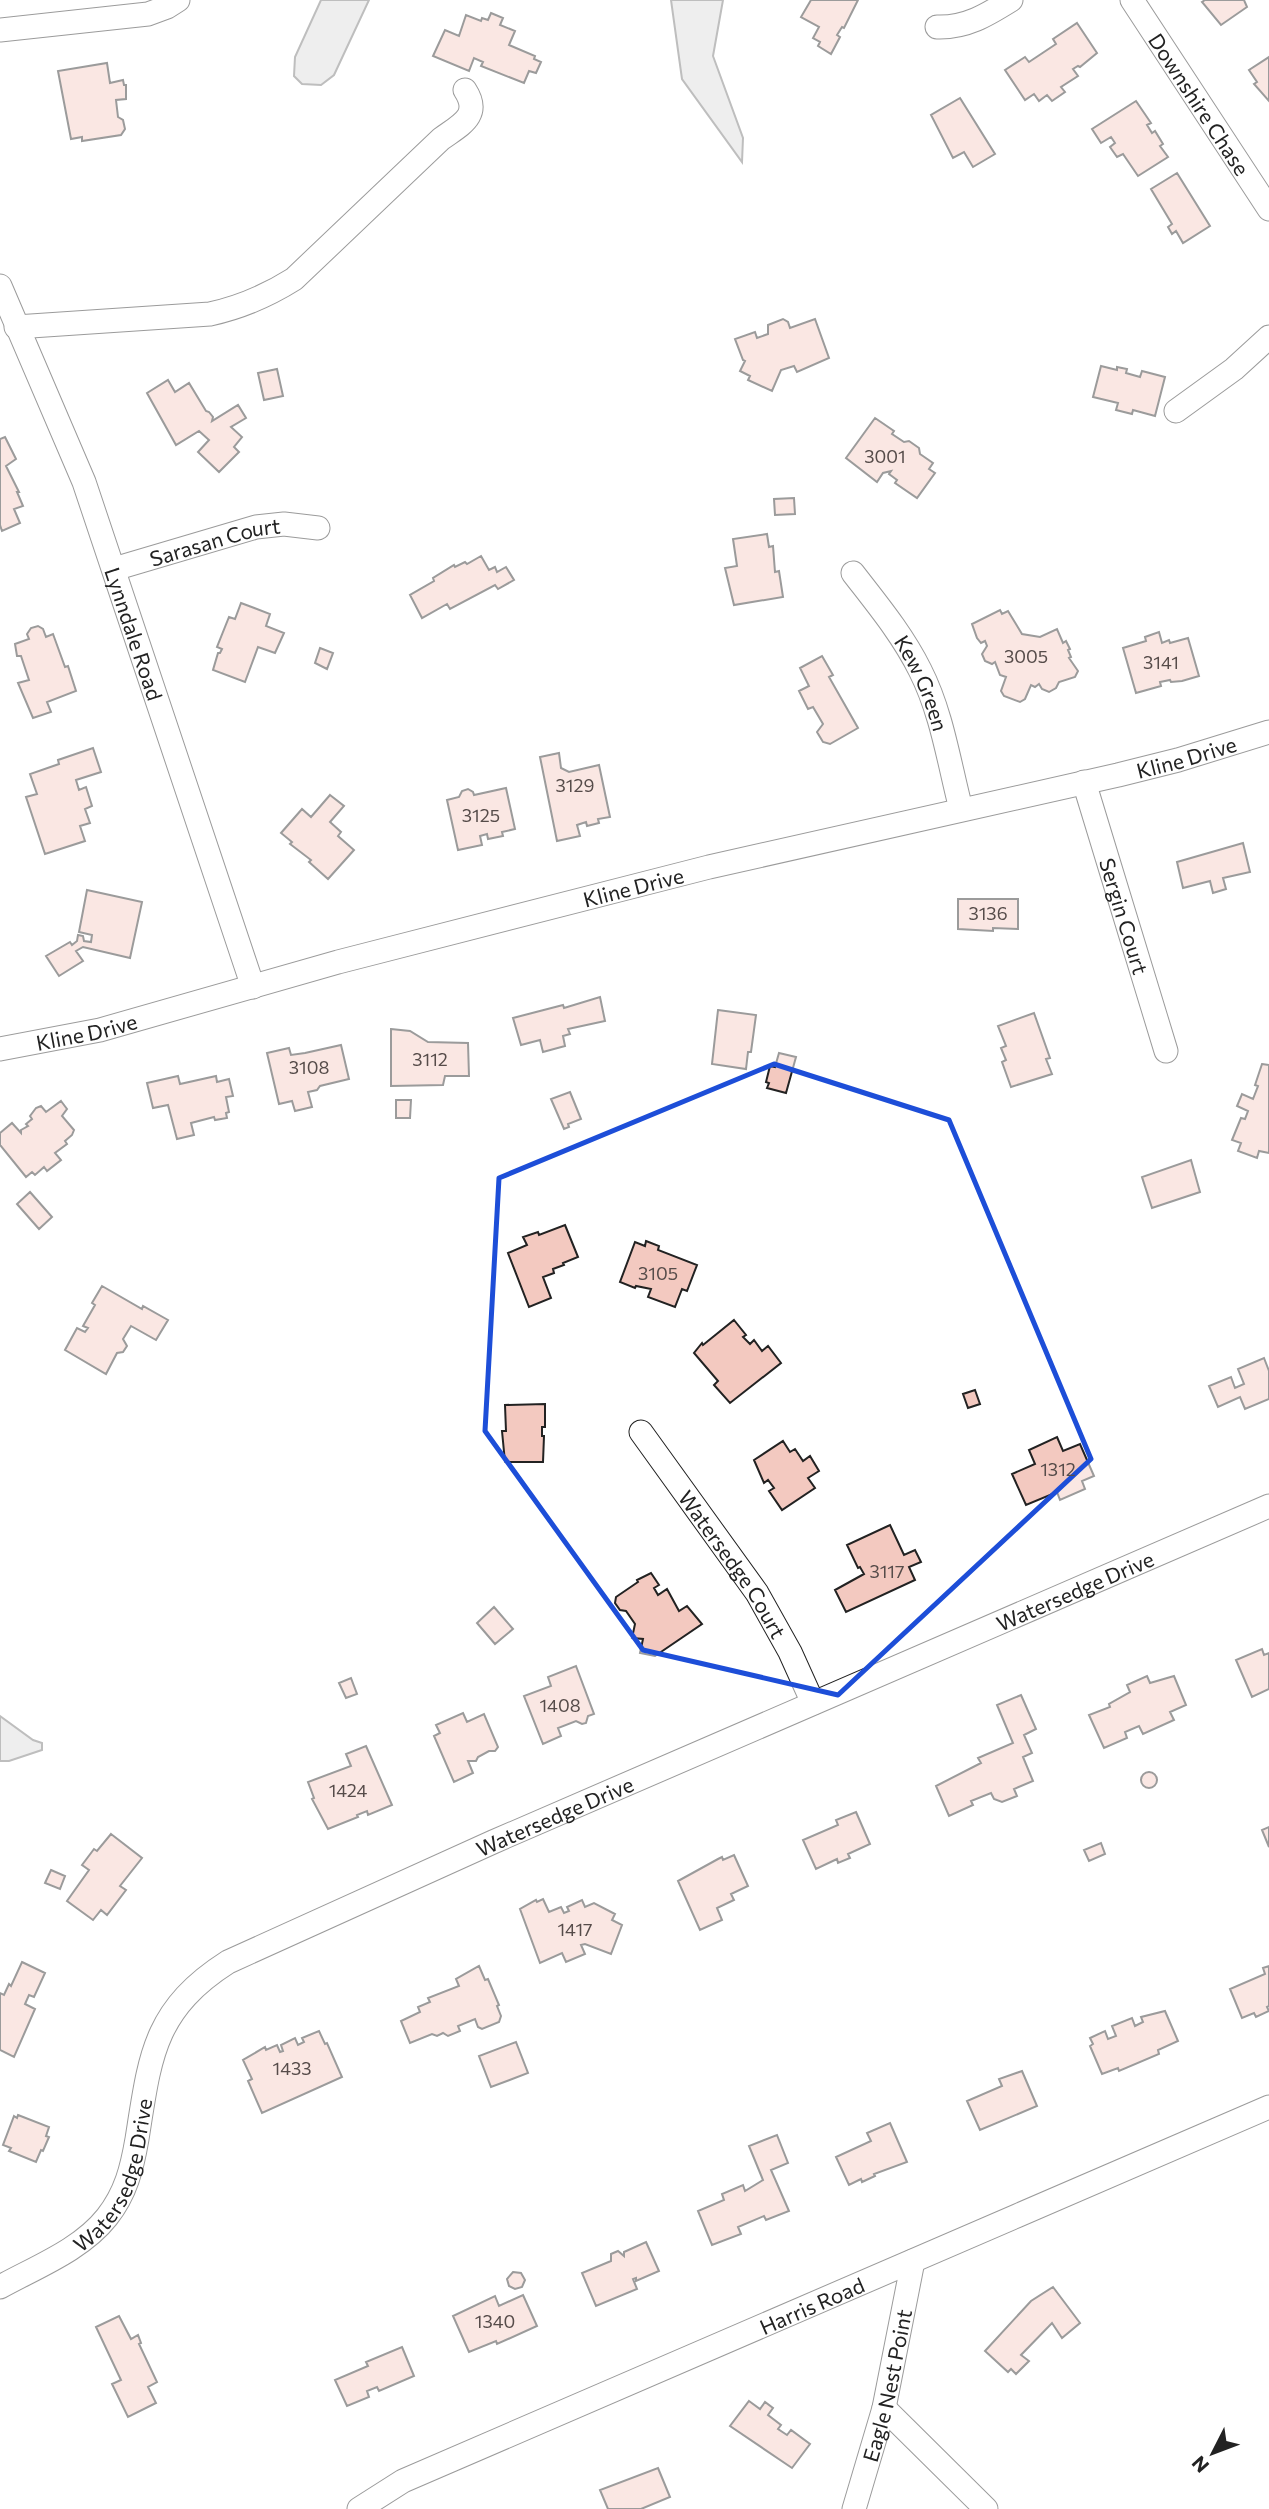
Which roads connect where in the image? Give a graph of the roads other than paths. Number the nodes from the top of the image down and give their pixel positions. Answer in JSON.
{"nodes":[{"id":1,"x":178,"y":0,"type":"edge"},
{"id":2,"x":1011,"y":0,"type":"edge"},
{"id":3,"x":1132,"y":0,"type":"edge"},
{"id":4,"x":937,"y":27,"type":"dead end"},
{"id":5,"x":0,"y":30,"type":"edge"},
{"id":6,"x":465,"y":90,"type":"dead end"},
{"id":7,"x":1269,"y":209,"type":"edge"},
{"id":8,"x":0,"y":286,"type":"edge"},
{"id":9,"x":16,"y":327,"type":"junction"},
{"id":10,"x":1269,"y":337,"type":"edge"},
{"id":11,"x":1175,"y":411,"type":"dead end"},
{"id":12,"x":318,"y":527,"type":"dead end"},
{"id":13,"x":114,"y":569,"type":"junction"},
{"id":14,"x":852,"y":573,"type":"dead end"},
{"id":15,"x":1269,"y":732,"type":"edge"},
{"id":16,"x":1084,"y":782,"type":"junction"},
{"id":17,"x":961,"y":809,"type":"junction"},
{"id":18,"x":253,"y":987,"type":"junction"},
{"id":19,"x":0,"y":1049,"type":"edge"},
{"id":20,"x":1166,"y":1051,"type":"dead end"},
{"id":21,"x":641,"y":1432,"type":"dead end"},
{"id":22,"x":1269,"y":1506,"type":"edge"},
{"id":23,"x":813,"y":1703,"type":"junction"},
{"id":24,"x":1269,"y":2107,"type":"edge"},
{"id":25,"x":912,"y":2261,"type":"junction"},
{"id":26,"x":0,"y":2287,"type":"edge"},
{"id":27,"x":884,"y":2408,"type":"junction"},
{"id":28,"x":359,"y":2509,"type":"edge"},
{"id":29,"x":854,"y":2509,"type":"edge"},
{"id":30,"x":986,"y":2509,"type":"edge"}],
"edges":[{"from":1,"to":5,"type":"street"},
{"from":2,"to":4,"type":"street"},
{"from":3,"to":7,"type":"street","name":"Downshire Chase"},
{"from":6,"to":9,"type":"street"},
{"from":8,"to":9,"type":"street","name":"Lynndale Road"},
{"from":9,"to":13,"type":"street","name":"Lynndale Road"},
{"from":10,"to":11,"type":"street"},
{"from":12,"to":13,"type":"street","name":"Sarasan Court"},
{"from":13,"to":18,"type":"street","name":"Lynndale Road"},
{"from":14,"to":17,"type":"street","name":"Kew Green"},
{"from":15,"to":16,"type":"street","name":"Kline Drive"},
{"from":16,"to":17,"type":"street","name":"Kline Drive"},
{"from":16,"to":20,"type":"street","name":"Sergin Court"},
{"from":17,"to":18,"type":"street","name":"Kline Drive"},
{"from":18,"to":19,"type":"street","name":"Kline Drive"},
{"from":21,"to":23,"type":"street","name":"Watersedge Court"},
{"from":22,"to":23,"type":"street","name":"Watersedge Drive"},
{"from":23,"to":26,"type":"street","name":"Watersedge Drive"},
{"from":24,"to":25,"type":"street","name":"Harris Road"},
{"from":25,"to":27,"type":"street","name":"Eagle Nest Point"},
{"from":25,"to":28,"type":"street","name":"Harris Road"},
{"from":27,"to":29,"type":"street","name":"Eagle Nest Point"},
{"from":27,"to":30,"type":"street"}]}
